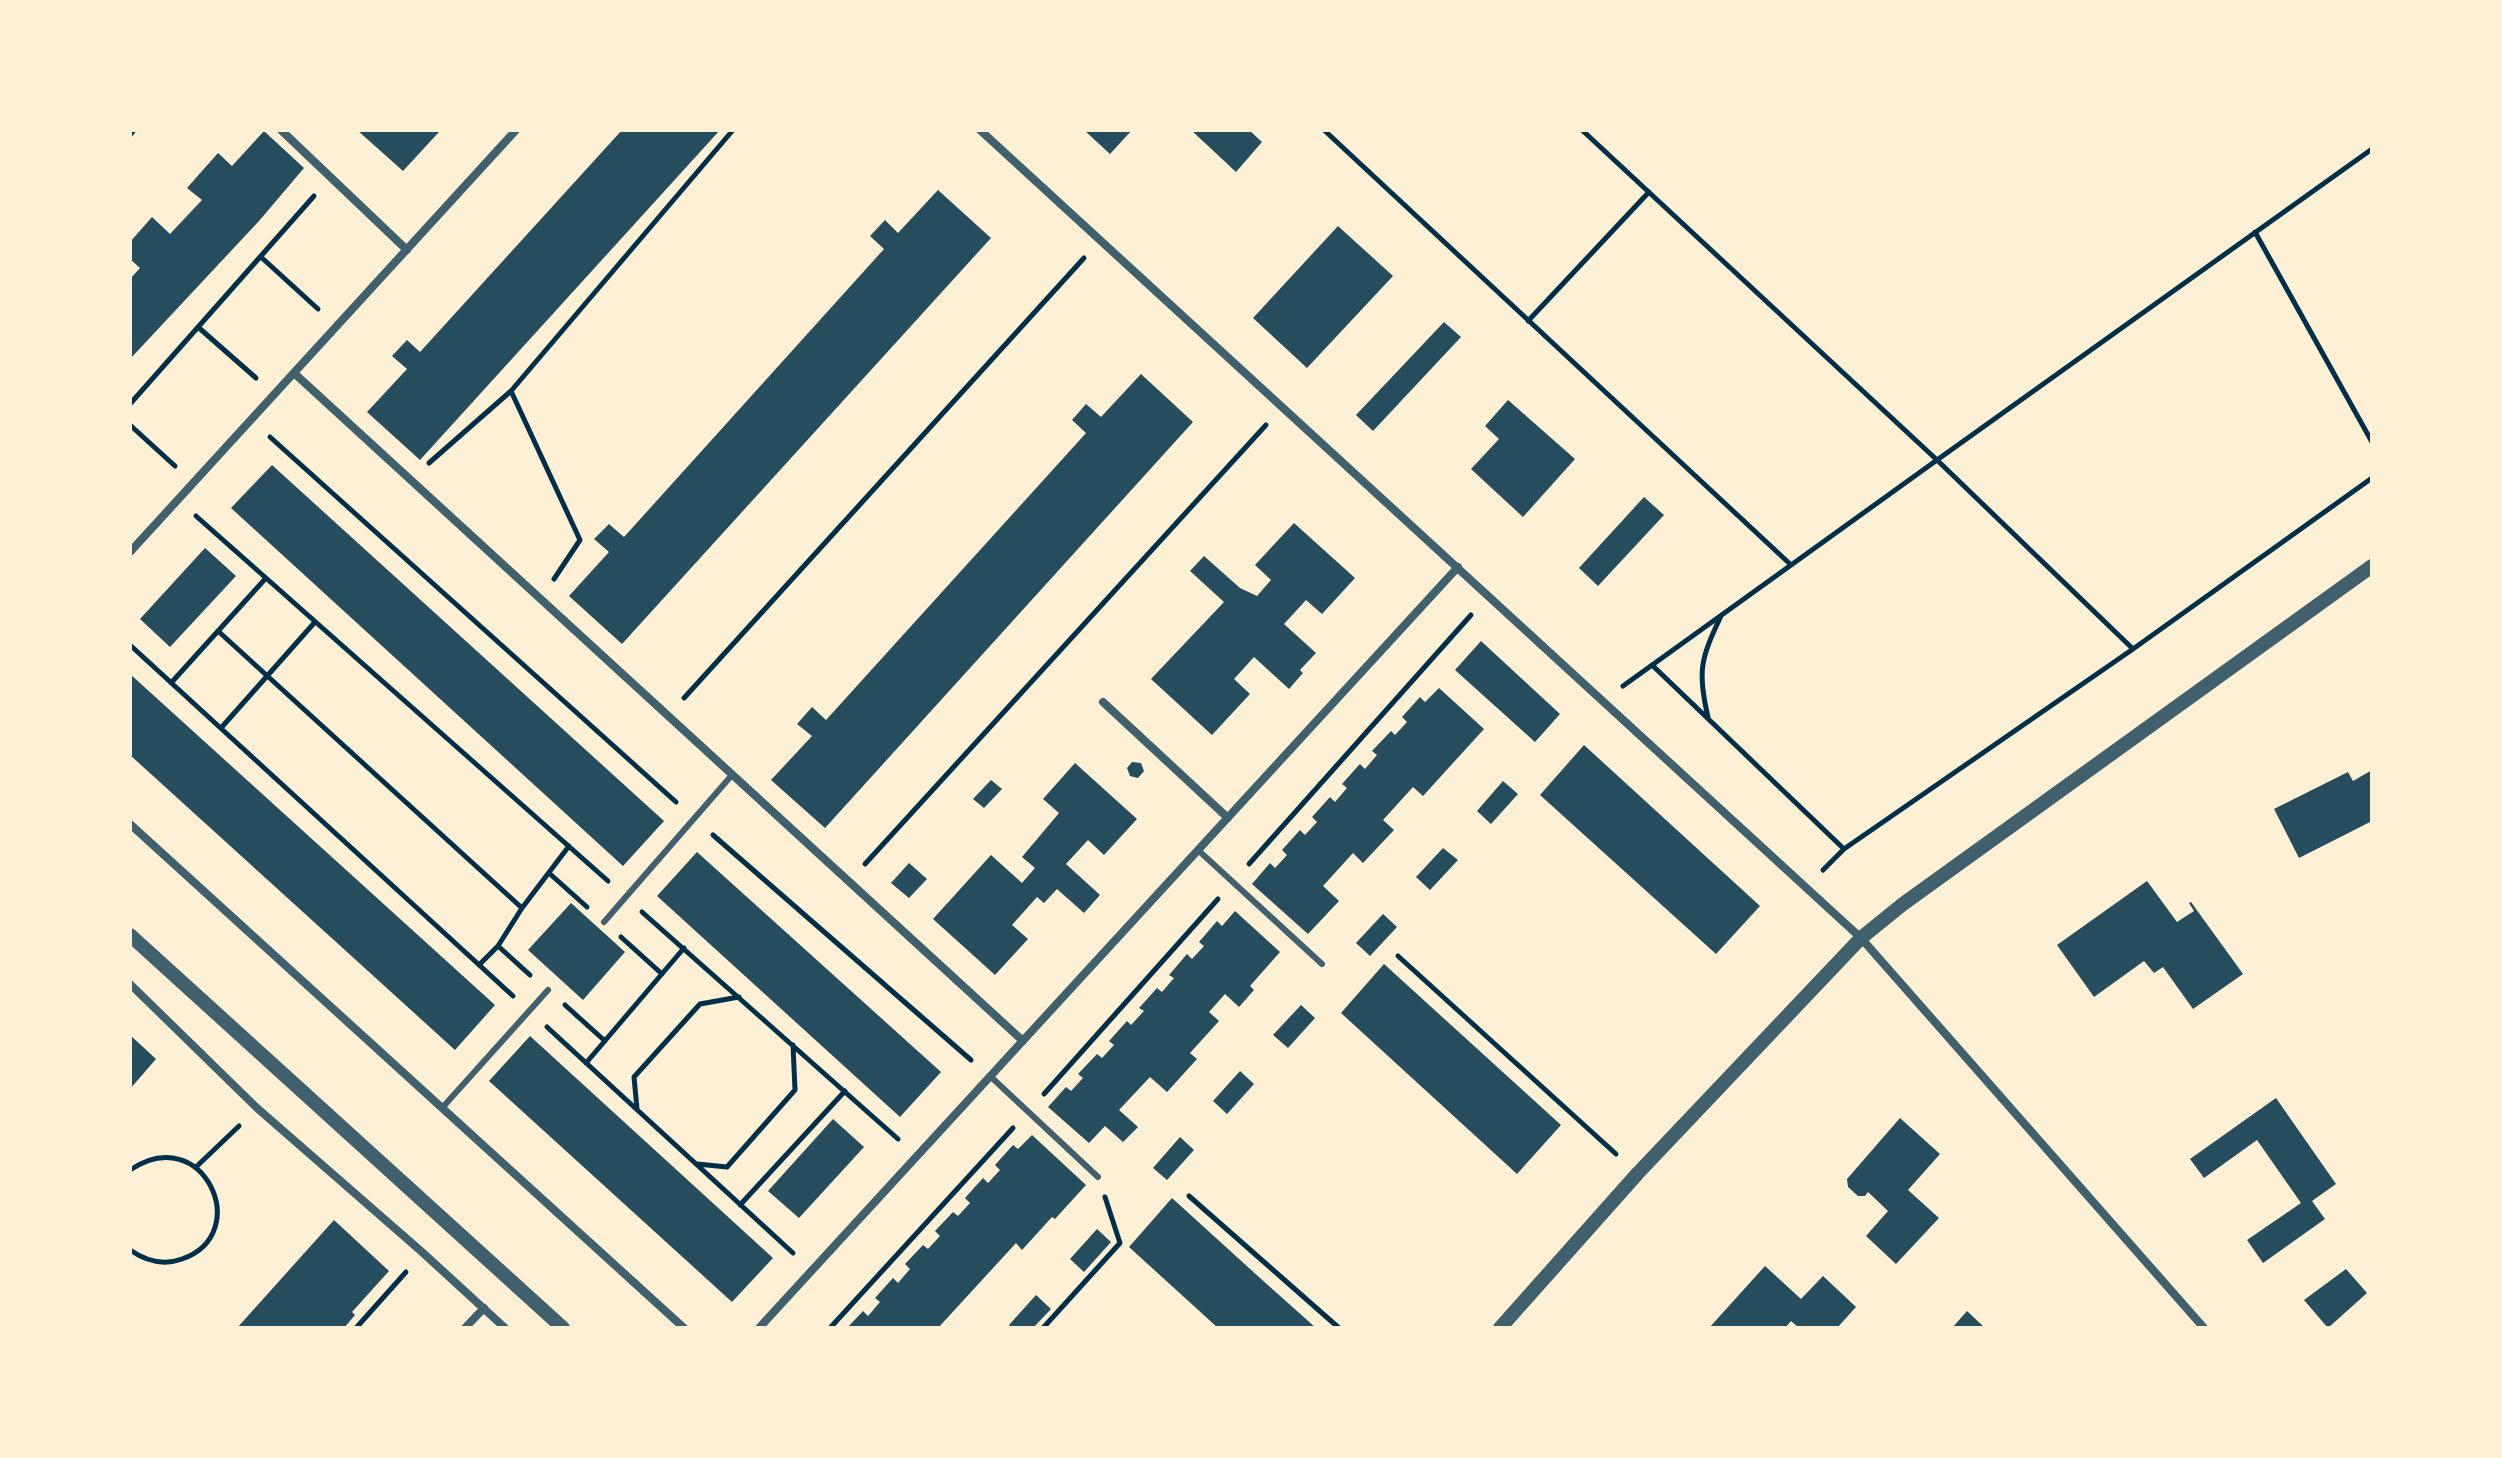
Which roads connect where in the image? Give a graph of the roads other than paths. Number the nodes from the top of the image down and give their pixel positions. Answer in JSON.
{"nodes":[{"id":1,"x":281,"y":130,"type":"edge"},
{"id":2,"x":516,"y":130,"type":"edge"},
{"id":3,"x":980,"y":130,"type":"edge"},
{"id":4,"x":407,"y":250,"type":"junction"},
{"id":5,"x":294,"y":373,"type":"junction"},
{"id":6,"x":130,"y":552,"type":"edge"},
{"id":7,"x":2372,"y":566,"type":"edge"},
{"id":8,"x":1458,"y":567,"type":"junction"},
{"id":9,"x":1103,"y":702,"type":"dead end"},
{"id":10,"x":732,"y":775,"type":"junction"},
{"id":11,"x":1228,"y":818,"type":"junction"},
{"id":12,"x":130,"y":824,"type":"edge"},
{"id":13,"x":1198,"y":850,"type":"junction"},
{"id":14,"x":604,"y":922,"type":"dead end"},
{"id":15,"x":130,"y":935,"type":"edge"},
{"id":16,"x":1861,"y":938,"type":"junction"},
{"id":17,"x":1322,"y":964,"type":"dead end"},
{"id":18,"x":130,"y":984,"type":"edge"},
{"id":19,"x":548,"y":990,"type":"dead end"},
{"id":20,"x":1023,"y":1041,"type":"junction"},
{"id":21,"x":990,"y":1076,"type":"junction"},
{"id":22,"x":442,"y":1108,"type":"junction"},
{"id":23,"x":1098,"y":1177,"type":"road end"},
{"id":24,"x":484,"y":1308,"type":"junction"},
{"id":25,"x":465,"y":1328,"type":"edge"},
{"id":26,"x":505,"y":1328,"type":"edge"},
{"id":27,"x":563,"y":1328,"type":"edge"},
{"id":28,"x":684,"y":1328,"type":"edge"},
{"id":29,"x":759,"y":1328,"type":"edge"},
{"id":30,"x":1500,"y":1328,"type":"edge"},
{"id":31,"x":2204,"y":1328,"type":"edge"}],
"edges":[{"from":1,"to":4,"type":"street"},
{"from":2,"to":4,"type":"street"},
{"from":3,"to":8,"type":"street"},
{"from":4,"to":5,"type":"street"},
{"from":5,"to":6,"type":"street"},
{"from":5,"to":10,"type":"street"},
{"from":7,"to":16,"type":"street"},
{"from":8,"to":11,"type":"street"},
{"from":8,"to":16,"type":"street"},
{"from":9,"to":11,"type":"street"},
{"from":10,"to":14,"type":"lane"},
{"from":10,"to":20,"type":"street"},
{"from":11,"to":13,"type":"street"},
{"from":12,"to":22,"type":"street"},
{"from":13,"to":17,"type":"lane"},
{"from":13,"to":20,"type":"street"},
{"from":15,"to":27,"type":"street"},
{"from":16,"to":30,"type":"street"},
{"from":16,"to":31,"type":"street"},
{"from":18,"to":24,"type":"street"},
{"from":19,"to":22,"type":"lane"},
{"from":20,"to":21,"type":"street"},
{"from":21,"to":23,"type":"lane"},
{"from":21,"to":29,"type":"street"},
{"from":22,"to":28,"type":"street"},
{"from":24,"to":25,"type":"street"},
{"from":24,"to":26,"type":"street"}]}
